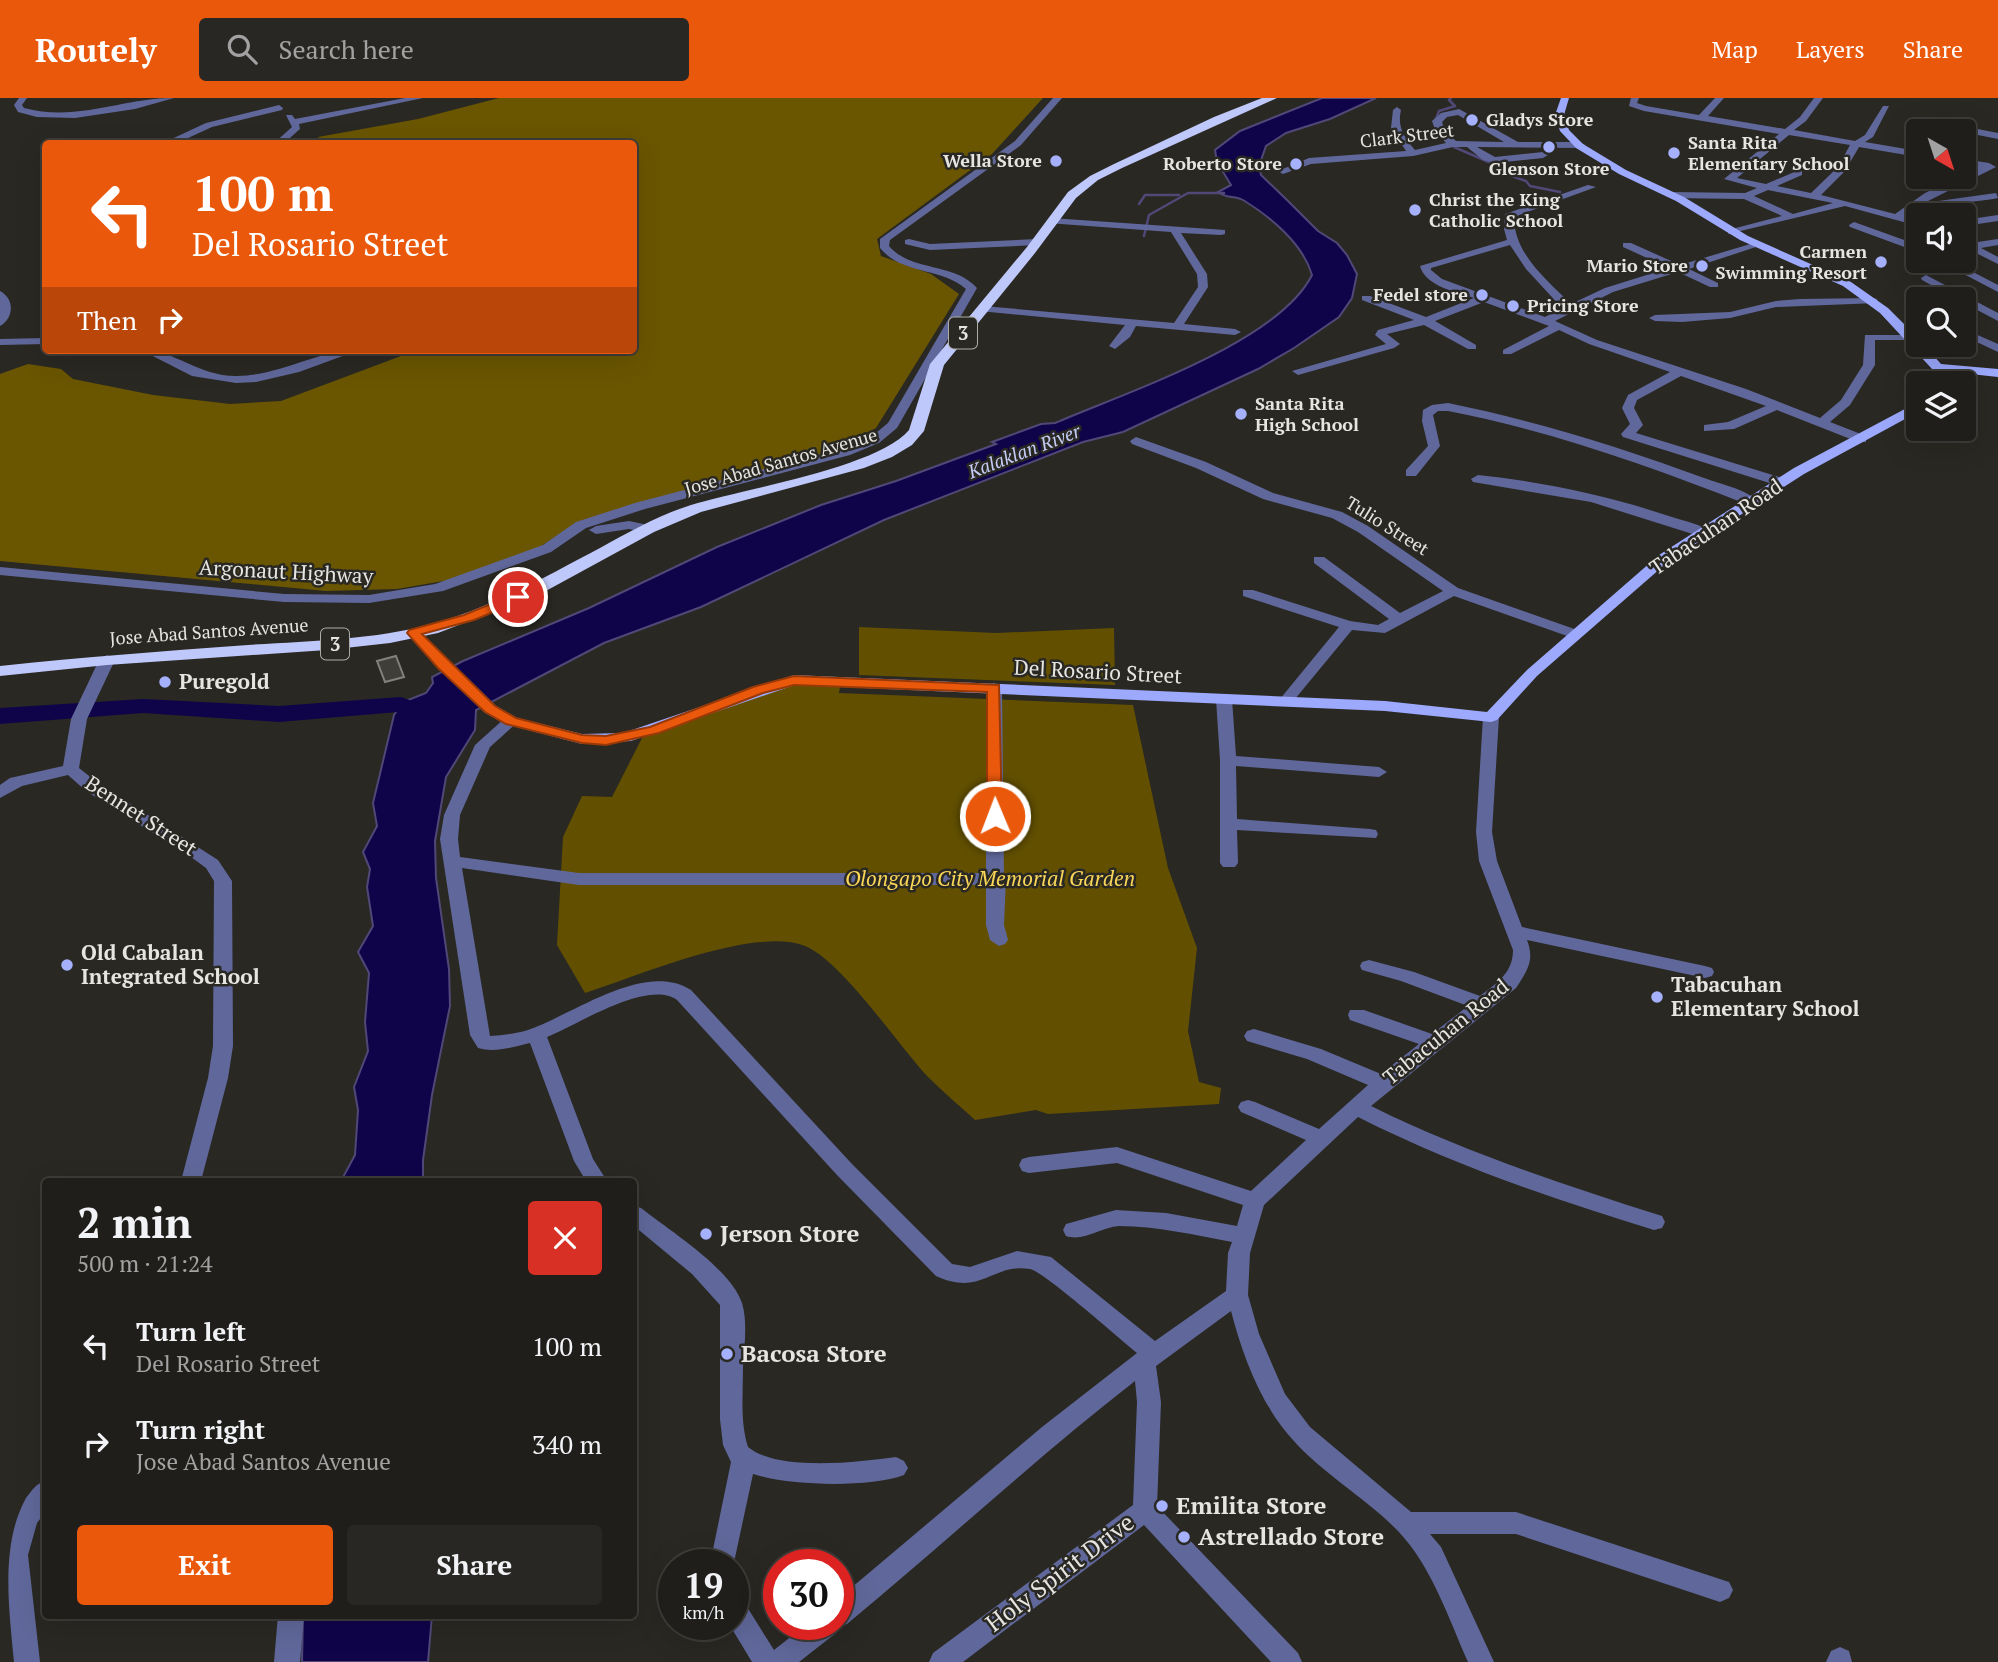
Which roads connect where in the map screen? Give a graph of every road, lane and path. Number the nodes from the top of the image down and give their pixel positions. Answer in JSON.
{"nodes":[{"id":1,"x":23,"y":98,"type":"edge"},
{"id":2,"x":170,"y":98,"type":"edge"},
{"id":3,"x":269,"y":98,"type":"edge"},
{"id":4,"x":419,"y":98,"type":"edge"},
{"id":5,"x":1058,"y":98,"type":"edge"},
{"id":6,"x":1272,"y":98,"type":"edge"},
{"id":7,"x":1565,"y":98,"type":"edge"},
{"id":8,"x":1635,"y":98,"type":"edge"},
{"id":9,"x":1720,"y":98,"type":"edge"},
{"id":10,"x":1819,"y":98,"type":"edge"},
{"id":11,"x":279,"y":108,"type":"junction"},
{"id":12,"x":1886,"y":108,"type":"dead end"},
{"id":13,"x":1397,"y":110,"type":"dead end"},
{"id":14,"x":1701,"y":118,"type":"junction"},
{"id":15,"x":294,"y":122,"type":"junction"},
{"id":16,"x":1784,"y":132,"type":"junction"},
{"id":17,"x":1976,"y":132,"type":"edge"},
{"id":18,"x":1998,"y":136,"type":"edge"},
{"id":19,"x":175,"y":140,"type":"edge"},
{"id":20,"x":282,"y":140,"type":"edge"},
{"id":21,"x":1453,"y":144,"type":"junction"},
{"id":22,"x":1856,"y":144,"type":"junction"},
{"id":23,"x":1470,"y":145,"type":"junction"},
{"id":24,"x":1517,"y":145,"type":"junction"},
{"id":25,"x":1582,"y":147,"type":"junction"},
{"id":26,"x":1906,"y":152,"type":"edge"},
{"id":27,"x":1413,"y":153,"type":"junction"},
{"id":28,"x":1993,"y":167,"type":"edge"},
{"id":29,"x":1283,"y":171,"type":"dead end"},
{"id":30,"x":1799,"y":173,"type":"dead end"},
{"id":31,"x":1591,"y":187,"type":"dead end"},
{"id":32,"x":1765,"y":188,"type":"junction"},
{"id":33,"x":1671,"y":195,"type":"junction"},
{"id":34,"x":1746,"y":196,"type":"junction"},
{"id":35,"x":1996,"y":196,"type":"dead end"},
{"id":36,"x":1814,"y":197,"type":"junction"},
{"id":37,"x":1845,"y":203,"type":"junction"},
{"id":38,"x":1916,"y":203,"type":"edge"},
{"id":39,"x":1950,"y":203,"type":"edge"},
{"id":40,"x":1906,"y":210,"type":"edge"},
{"id":41,"x":1898,"y":216,"type":"junction"},
{"id":42,"x":1792,"y":217,"type":"junction"},
{"id":43,"x":1998,"y":218,"type":"edge"},
{"id":44,"x":1906,"y":219,"type":"edge"},
{"id":45,"x":1051,"y":221,"type":"junction"},
{"id":46,"x":1976,"y":221,"type":"edge"},
{"id":47,"x":1854,"y":225,"type":"dead end"},
{"id":48,"x":1174,"y":229,"type":"junction"},
{"id":49,"x":1221,"y":232,"type":"dead end"},
{"id":50,"x":1732,"y":232,"type":"junction"},
{"id":51,"x":1514,"y":241,"type":"junction"},
{"id":52,"x":909,"y":242,"type":"dead end"},
{"id":53,"x":1037,"y":242,"type":"junction"},
{"id":54,"x":1998,"y":242,"type":"edge"},
{"id":55,"x":1757,"y":244,"type":"junction"},
{"id":56,"x":1906,"y":244,"type":"edge"},
{"id":57,"x":1976,"y":244,"type":"edge"},
{"id":58,"x":1627,"y":245,"type":"dead end"},
{"id":59,"x":1976,"y":250,"type":"edge"},
{"id":60,"x":1998,"y":261,"type":"edge"},
{"id":61,"x":1679,"y":270,"type":"junction"},
{"id":62,"x":1967,"y":273,"type":"edge"},
{"id":63,"x":1926,"y":278,"type":"dead end"},
{"id":64,"x":1714,"y":285,"type":"dead end"},
{"id":65,"x":1998,"y":289,"type":"edge"},
{"id":66,"x":0,"y":293,"type":"edge"},
{"id":67,"x":1366,"y":298,"type":"dead end"},
{"id":68,"x":1481,"y":299,"type":"junction"},
{"id":69,"x":1872,"y":301,"type":"junction"},
{"id":70,"x":983,"y":309,"type":"junction"},
{"id":71,"x":1570,"y":310,"type":"junction"},
{"id":72,"x":1655,"y":318,"type":"dead end"},
{"id":73,"x":1998,"y":318,"type":"edge"},
{"id":74,"x":1133,"y":321,"type":"junction"},
{"id":75,"x":1426,"y":321,"type":"junction"},
{"id":76,"x":1545,"y":321,"type":"junction"},
{"id":77,"x":0,"y":323,"type":"edge"},
{"id":78,"x":1178,"y":326,"type":"junction"},
{"id":79,"x":1559,"y":326,"type":"junction"},
{"id":80,"x":1235,"y":332,"type":"dead end"},
{"id":81,"x":1906,"y":333,"type":"edge"},
{"id":82,"x":1906,"y":337,"type":"edge"},
{"id":83,"x":1976,"y":338,"type":"edge"},
{"id":84,"x":42,"y":341,"type":"edge"},
{"id":85,"x":0,"y":342,"type":"edge"},
{"id":86,"x":1115,"y":346,"type":"dead end"},
{"id":87,"x":1472,"y":347,"type":"dead end"},
{"id":88,"x":1998,"y":349,"type":"edge"},
{"id":89,"x":1507,"y":352,"type":"dead end"},
{"id":90,"x":155,"y":354,"type":"edge"},
{"id":91,"x":342,"y":354,"type":"edge"},
{"id":92,"x":1928,"y":357,"type":"edge"},
{"id":93,"x":1937,"y":367,"type":"junction"},
{"id":94,"x":1298,"y":371,"type":"dead end"},
{"id":95,"x":1937,"y":371,"type":"edge"},
{"id":96,"x":1679,"y":372,"type":"junction"},
{"id":97,"x":1998,"y":373,"type":"edge"},
{"id":98,"x":1778,"y":405,"type":"junction"},
{"id":99,"x":1906,"y":413,"type":"edge"},
{"id":100,"x":1822,"y":423,"type":"junction"},
{"id":101,"x":1708,"y":428,"type":"dead end"},
{"id":102,"x":1862,"y":439,"type":"junction"},
{"id":103,"x":1136,"y":441,"type":"dead end"},
{"id":104,"x":1411,"y":472,"type":"dead end"},
{"id":105,"x":1478,"y":480,"type":"dead end"},
{"id":106,"x":1781,"y":482,"type":"junction"},
{"id":107,"x":1751,"y":501,"type":"junction"},
{"id":108,"x":648,"y":529,"type":"junction"},
{"id":109,"x":1704,"y":533,"type":"junction"},
{"id":110,"x":546,"y":549,"type":"junction"},
{"id":111,"x":1319,"y":560,"type":"dead end"},
{"id":112,"x":0,"y":570,"type":"edge"},
{"id":113,"x":1452,"y":591,"type":"junction"},
{"id":114,"x":1248,"y":593,"type":"dead end"},
{"id":115,"x":1401,"y":621,"type":"junction"},
{"id":116,"x":1348,"y":625,"type":"junction"},
{"id":117,"x":414,"y":633,"type":"junction"},
{"id":118,"x":1575,"y":634,"type":"junction"},
{"id":119,"x":107,"y":660,"type":"junction"},
{"id":120,"x":0,"y":671,"type":"edge"},
{"id":121,"x":994,"y":688,"type":"junction"},
{"id":122,"x":1224,"y":699,"type":"junction"},
{"id":123,"x":1285,"y":702,"type":"junction"},
{"id":124,"x":1491,"y":717,"type":"junction"},
{"id":125,"x":511,"y":721,"type":"junction"},
{"id":126,"x":1228,"y":761,"type":"junction"},
{"id":127,"x":71,"y":769,"type":"junction"},
{"id":128,"x":1379,"y":772,"type":"dead end"},
{"id":129,"x":0,"y":793,"type":"edge"},
{"id":130,"x":1228,"y":824,"type":"junction"},
{"id":131,"x":1370,"y":834,"type":"dead end"},
{"id":132,"x":453,"y":861,"type":"junction"},
{"id":133,"x":1229,"y":863,"type":"dead end"},
{"id":134,"x":997,"y":879,"type":"junction"},
{"id":135,"x":1517,"y":932,"type":"junction"},
{"id":136,"x":999,"y":940,"type":"dead end"},
{"id":137,"x":1369,"y":966,"type":"dead end"},
{"id":138,"x":1705,"y":972,"type":"dead end"},
{"id":139,"x":1482,"y":1004,"type":"junction"},
{"id":140,"x":1357,"y":1014,"type":"dead end"},
{"id":141,"x":537,"y":1036,"type":"junction"},
{"id":142,"x":1254,"y":1036,"type":"dead end"},
{"id":143,"x":1436,"y":1043,"type":"junction"},
{"id":144,"x":1383,"y":1083,"type":"junction"},
{"id":145,"x":1248,"y":1107,"type":"dead end"},
{"id":146,"x":1356,"y":1107,"type":"junction"},
{"id":147,"x":1320,"y":1138,"type":"junction"},
{"id":148,"x":1030,"y":1165,"type":"dead end"},
{"id":149,"x":192,"y":1178,"type":"edge"},
{"id":150,"x":595,"y":1178,"type":"edge"},
{"id":151,"x":1255,"y":1201,"type":"junction"},
{"id":152,"x":637,"y":1217,"type":"edge"},
{"id":153,"x":1654,"y":1222,"type":"dead end"},
{"id":154,"x":1074,"y":1230,"type":"dead end"},
{"id":155,"x":1243,"y":1237,"type":"junction"},
{"id":156,"x":1237,"y":1295,"type":"junction"},
{"id":157,"x":1148,"y":1357,"type":"junction"},
{"id":158,"x":744,"y":1460,"type":"junction"},
{"id":159,"x":896,"y":1468,"type":"dead end"},
{"id":160,"x":42,"y":1496,"type":"edge"},
{"id":161,"x":1145,"y":1510,"type":"junction"},
{"id":162,"x":1406,"y":1523,"type":"junction"},
{"id":163,"x":725,"y":1549,"type":"edge"},
{"id":164,"x":1720,"y":1590,"type":"dead end"},
{"id":165,"x":854,"y":1602,"type":"edge"},
{"id":166,"x":290,"y":1619,"type":"edge"},
{"id":167,"x":749,"y":1634,"type":"edge"},
{"id":168,"x":807,"y":1640,"type":"edge"},
{"id":169,"x":951,"y":1659,"type":"edge"},
{"id":170,"x":27,"y":1662,"type":"edge"},
{"id":171,"x":286,"y":1662,"type":"edge"},
{"id":172,"x":766,"y":1662,"type":"edge"},
{"id":173,"x":779,"y":1662,"type":"edge"},
{"id":174,"x":1289,"y":1662,"type":"edge"},
{"id":175,"x":1481,"y":1662,"type":"edge"}],
"edges":[{"from":1,"to":2,"type":"street"},
{"from":3,"to":11,"type":"street"},
{"from":4,"to":15,"type":"street"},
{"from":5,"to":110,"type":"street"},
{"from":6,"to":45,"type":"highway","name":"Jose Abad Santos Avenue","number":"3"},
{"from":7,"to":25,"type":"main road"},
{"from":8,"to":14,"type":"street"},
{"from":9,"to":14,"type":"street"},
{"from":10,"to":16,"type":"street"},
{"from":11,"to":15,"type":"street"},
{"from":11,"to":19,"type":"street"},
{"from":12,"to":22,"type":"street"},
{"from":13,"to":27,"type":"street"},
{"from":14,"to":16,"type":"street"},
{"from":15,"to":20,"type":"street"},
{"from":16,"to":22,"type":"street"},
{"from":16,"to":32,"type":"street"},
{"from":17,"to":18,"type":"street"},
{"from":21,"to":23,"type":"street","name":"Clark Street"},
{"from":21,"to":24,"type":"street"},
{"from":21,"to":27,"type":"street","name":"Clark Street"},
{"from":22,"to":26,"type":"street"},
{"from":22,"to":36,"type":"street"},
{"from":23,"to":24,"type":"street","name":"Clark Street"},
{"from":23,"to":25,"type":"street"},
{"from":24,"to":25,"type":"street","name":"Clark Street"},
{"from":25,"to":33,"type":"main road"},
{"from":27,"to":29,"type":"street","name":"Clark Street"},
{"from":28,"to":38,"type":"street"},
{"from":30,"to":32,"type":"street"},
{"from":31,"to":51,"type":"street"},
{"from":32,"to":34,"type":"street"},
{"from":32,"to":36,"type":"street"},
{"from":33,"to":34,"type":"street"},
{"from":33,"to":50,"type":"main road"},
{"from":34,"to":42,"type":"street"},
{"from":35,"to":39,"type":"street"},
{"from":36,"to":37,"type":"street"},
{"from":37,"to":41,"type":"street"},
{"from":37,"to":42,"type":"street"},
{"from":40,"to":41,"type":"street"},
{"from":41,"to":44,"type":"street"},
{"from":42,"to":50,"type":"street"},
{"from":43,"to":46,"type":"street"},
{"from":45,"to":48,"type":"street"},
{"from":45,"to":53,"type":"highway","name":"Jose Abad Santos Avenue","number":"3"},
{"from":47,"to":56,"type":"street"},
{"from":48,"to":49,"type":"street"},
{"from":48,"to":78,"type":"street"},
{"from":50,"to":55,"type":"main road"},
{"from":51,"to":68,"type":"street"},
{"from":51,"to":71,"type":"street"},
{"from":52,"to":53,"type":"street"},
{"from":53,"to":70,"type":"highway","name":"Jose Abad Santos Avenue","number":"3"},
{"from":54,"to":57,"type":"street"},
{"from":55,"to":61,"type":"street"},
{"from":55,"to":69,"type":"main road"},
{"from":58,"to":61,"type":"street"},
{"from":59,"to":60,"type":"street"},
{"from":61,"to":64,"type":"street"},
{"from":61,"to":71,"type":"street"},
{"from":62,"to":65,"type":"street"},
{"from":63,"to":73,"type":"street"},
{"from":66,"to":77,"type":"street"},
{"from":67,"to":75,"type":"street"},
{"from":68,"to":75,"type":"street"},
{"from":68,"to":76,"type":"street"},
{"from":69,"to":72,"type":"street"},
{"from":69,"to":81,"type":"main road"},
{"from":70,"to":74,"type":"street"},
{"from":70,"to":108,"type":"highway","name":"Jose Abad Santos Avenue","number":"3"},
{"from":71,"to":76,"type":"street"},
{"from":74,"to":78,"type":"street"},
{"from":74,"to":86,"type":"street"},
{"from":75,"to":87,"type":"street"},
{"from":75,"to":94,"type":"street"},
{"from":76,"to":79,"type":"street"},
{"from":78,"to":80,"type":"street"},
{"from":79,"to":89,"type":"street"},
{"from":79,"to":96,"type":"street"},
{"from":82,"to":100,"type":"street"},
{"from":83,"to":88,"type":"street"},
{"from":84,"to":85,"type":"street"},
{"from":90,"to":91,"type":"street"},
{"from":92,"to":93,"type":"main road"},
{"from":93,"to":95,"type":"main road"},
{"from":93,"to":97,"type":"main road"},
{"from":96,"to":98,"type":"street"},
{"from":96,"to":106,"type":"street"},
{"from":98,"to":100,"type":"street"},
{"from":98,"to":101,"type":"street"},
{"from":99,"to":102,"type":"main road","name":"Tabacuhan Road"},
{"from":100,"to":102,"type":"street"},
{"from":102,"to":106,"type":"main road","name":"Tabacuhan Road"},
{"from":103,"to":113,"type":"street","name":"Tulio Street"},
{"from":104,"to":107,"type":"street"},
{"from":105,"to":109,"type":"street"},
{"from":106,"to":107,"type":"main road","name":"Tabacuhan Road"},
{"from":107,"to":109,"type":"main road","name":"Tabacuhan Road"},
{"from":108,"to":110,"type":"street","name":"Argonaut Highway"},
{"from":108,"to":117,"type":"highway","name":"Jose Abad Santos Avenue","number":"3"},
{"from":109,"to":118,"type":"main road","name":"Tabacuhan Road"},
{"from":110,"to":112,"type":"street","name":"Argonaut Highway"},
{"from":111,"to":115,"type":"street"},
{"from":113,"to":115,"type":"street"},
{"from":113,"to":118,"type":"street","name":"Tulio Street"},
{"from":114,"to":116,"type":"street"},
{"from":115,"to":116,"type":"street"},
{"from":116,"to":123,"type":"street"},
{"from":117,"to":119,"type":"highway","name":"Jose Abad Santos Avenue","number":"3"},
{"from":117,"to":125,"type":"main road","name":"Del Rosario Street"},
{"from":118,"to":124,"type":"main road","name":"Tabacuhan Road"},
{"from":119,"to":120,"type":"highway","name":"Jose Abad Santos Avenue","number":"3"},
{"from":119,"to":127,"type":"street","name":"Bennet Street"},
{"from":121,"to":122,"type":"main road","name":"Del Rosario Street"},
{"from":121,"to":125,"type":"main road","name":"Del Rosario Street"},
{"from":121,"to":134,"type":"street"},
{"from":122,"to":123,"type":"main road","name":"Del Rosario Street"},
{"from":122,"to":126,"type":"street"},
{"from":123,"to":124,"type":"main road","name":"Del Rosario Street"},
{"from":124,"to":135,"type":"street","name":"Tabacuhan Road"},
{"from":125,"to":132,"type":"street"},
{"from":126,"to":128,"type":"street"},
{"from":126,"to":130,"type":"street"},
{"from":127,"to":129,"type":"street"},
{"from":127,"to":149,"type":"street","name":"Bennet Street"},
{"from":130,"to":131,"type":"street"},
{"from":130,"to":133,"type":"street"},
{"from":132,"to":134,"type":"street"},
{"from":132,"to":141,"type":"street"},
{"from":134,"to":136,"type":"street"},
{"from":135,"to":138,"type":"street"},
{"from":135,"to":139,"type":"street","name":"Tabacuhan Road"},
{"from":137,"to":139,"type":"street"},
{"from":139,"to":143,"type":"street","name":"Tabacuhan Road"},
{"from":140,"to":143,"type":"street"},
{"from":141,"to":150,"type":"street"},
{"from":141,"to":157,"type":"street"},
{"from":142,"to":144,"type":"street"},
{"from":143,"to":144,"type":"street","name":"Tabacuhan Road"},
{"from":144,"to":146,"type":"street","name":"Tabacuhan Road"},
{"from":145,"to":147,"type":"street"},
{"from":146,"to":147,"type":"street","name":"Tabacuhan Road"},
{"from":146,"to":153,"type":"street"},
{"from":147,"to":151,"type":"street","name":"Tabacuhan Road"},
{"from":148,"to":151,"type":"street"},
{"from":151,"to":155,"type":"street","name":"Tabacuhan Road"},
{"from":152,"to":158,"type":"street"},
{"from":154,"to":155,"type":"street"},
{"from":155,"to":156,"type":"street","name":"Tabacuhan Road"},
{"from":156,"to":157,"type":"street"},
{"from":156,"to":162,"type":"street","name":"Tabacuhan Road"},
{"from":157,"to":161,"type":"street"},
{"from":157,"to":165,"type":"street"},
{"from":158,"to":159,"type":"street"},
{"from":158,"to":163,"type":"street"},
{"from":160,"to":170,"type":"street"},
{"from":161,"to":169,"type":"street","name":"Holy Spirit Drive"},
{"from":161,"to":174,"type":"street"},
{"from":162,"to":164,"type":"street"},
{"from":162,"to":175,"type":"street","name":"Tabacuhan Road"},
{"from":166,"to":171,"type":"street"},
{"from":167,"to":172,"type":"street"},
{"from":168,"to":173,"type":"street"}]}
